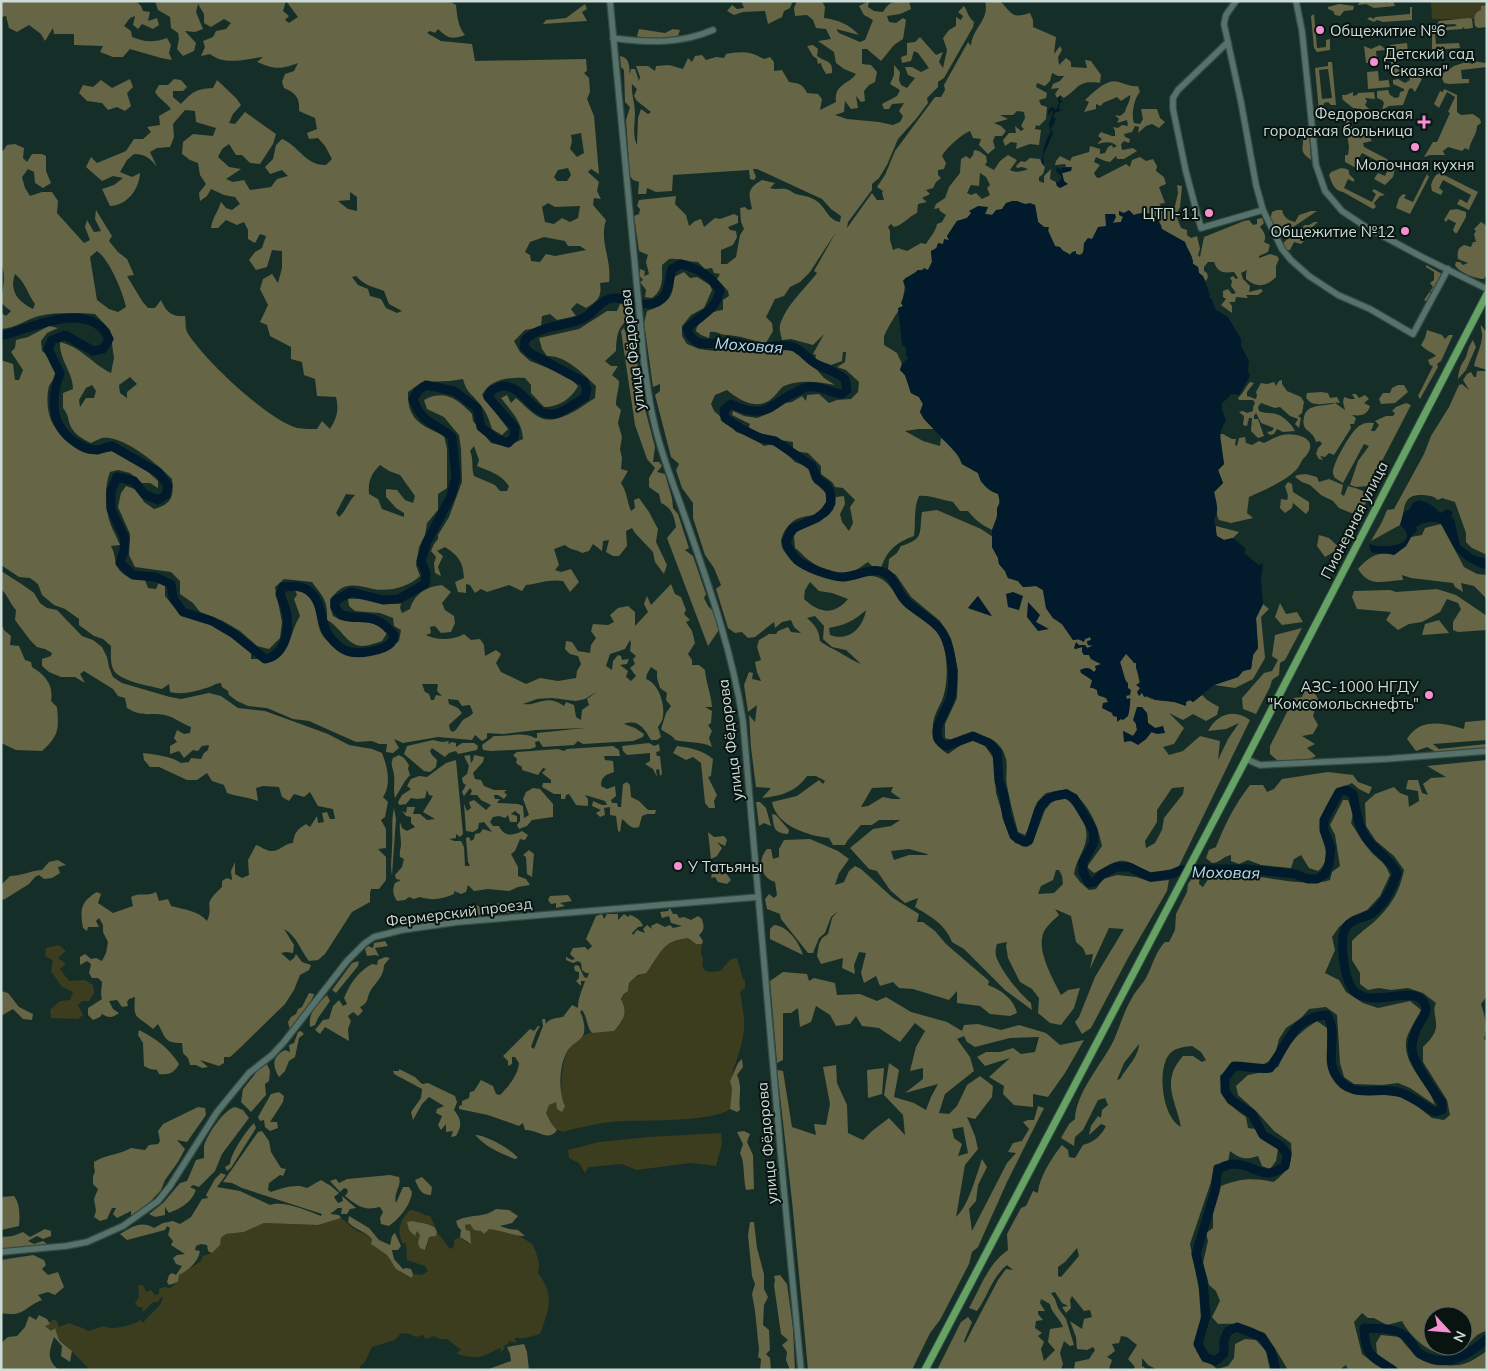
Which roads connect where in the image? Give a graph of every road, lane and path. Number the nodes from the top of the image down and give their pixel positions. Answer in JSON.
{"nodes":[{"id":1,"x":610,"y":1,"type":"edge"},
{"id":2,"x":1236,"y":1,"type":"edge"},
{"id":3,"x":1296,"y":1,"type":"edge"},
{"id":4,"x":713,"y":30,"type":"dead end"},
{"id":5,"x":613,"y":38,"type":"junction"},
{"id":6,"x":1228,"y":42,"type":"junction"},
{"id":7,"x":1263,"y":210,"type":"junction"},
{"id":8,"x":1448,"y":270,"type":"junction"},
{"id":9,"x":1487,"y":289,"type":"edge"},
{"id":10,"x":1487,"y":294,"type":"edge"},
{"id":11,"x":1487,"y":751,"type":"edge"},
{"id":12,"x":1246,"y":759,"type":"junction"},
{"id":13,"x":758,"y":897,"type":"junction"},
{"id":14,"x":1,"y":1252,"type":"edge"},
{"id":15,"x":801,"y":1370,"type":"edge"},
{"id":16,"x":925,"y":1370,"type":"edge"}],
"edges":[{"from":1,"to":5,"type":"street","name":"улица Фёдорова"},
{"from":2,"to":6,"type":"street"},
{"from":3,"to":8,"type":"street"},
{"from":4,"to":5,"type":"street"},
{"from":5,"to":13,"type":"street","name":"улица Фёдорова"},
{"from":6,"to":7,"type":"street"},
{"from":6,"to":7,"type":"street"},
{"from":7,"to":8,"type":"street"},
{"from":8,"to":9,"type":"street"},
{"from":10,"to":12,"type":"main road","name":"Пионерная улица"},
{"from":11,"to":12,"type":"street"},
{"from":12,"to":16,"type":"main road","name":"Пионерная улица"},
{"from":13,"to":14,"type":"street","name":"Фермерский проезд"},
{"from":13,"to":15,"type":"street","name":"улица Фёдорова"}]}
